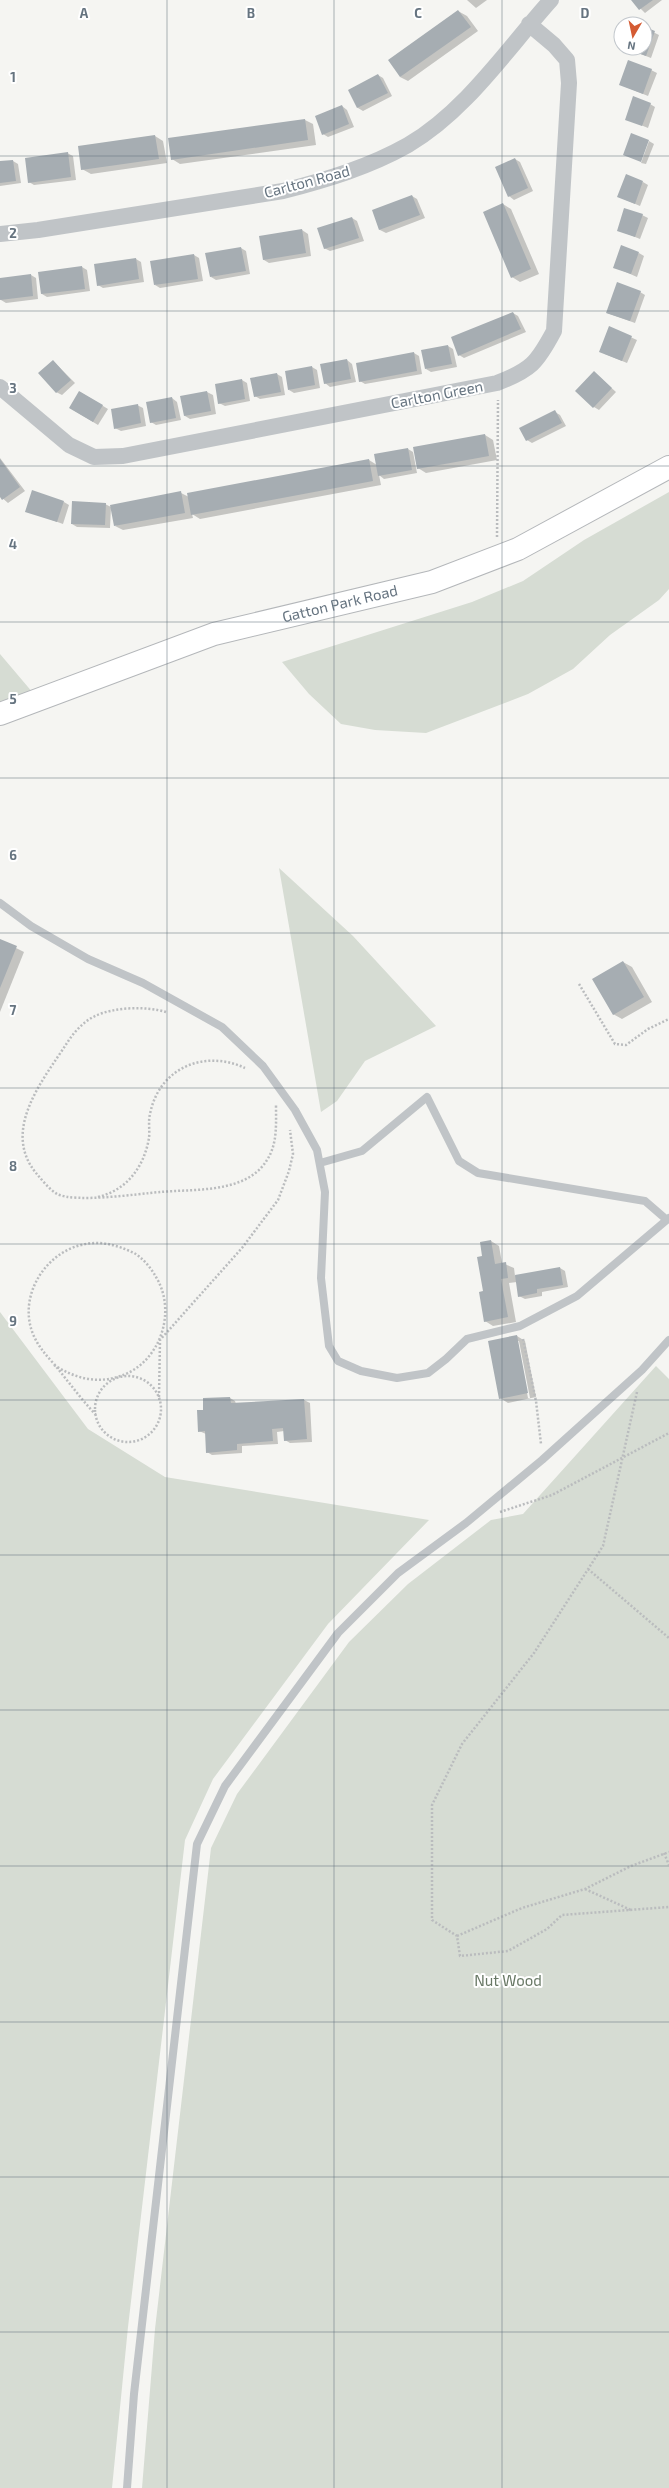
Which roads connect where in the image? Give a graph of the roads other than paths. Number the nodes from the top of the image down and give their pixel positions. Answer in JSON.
{"nodes":[{"id":1,"x":551,"y":0,"type":"edge"},
{"id":2,"x":529,"y":24,"type":"junction"},
{"id":3,"x":0,"y":234,"type":"edge"},
{"id":4,"x":0,"y":387,"type":"edge"},
{"id":5,"x":669,"y":467,"type":"edge"},
{"id":6,"x":0,"y":714,"type":"edge"},
{"id":7,"x":0,"y":903,"type":"edge"},
{"id":8,"x":320,"y":1163,"type":"junction"},
{"id":9,"x":668,"y":1220,"type":"edge"},
{"id":10,"x":669,"y":1340,"type":"edge"},
{"id":11,"x":127,"y":2488,"type":"edge"}],
"edges":[{"from":1,"to":2,"type":"street","name":"Carlton Road"},
{"from":2,"to":3,"type":"street","name":"Carlton Road"},
{"from":2,"to":4,"type":"street","name":"Carlton Green"},
{"from":5,"to":6,"type":"main road","name":"Gatton Park Road"},
{"from":7,"to":8,"type":"lane"},
{"from":8,"to":9,"type":"lane"},
{"from":8,"to":9,"type":"lane"},
{"from":10,"to":11,"type":"lane"}]}
